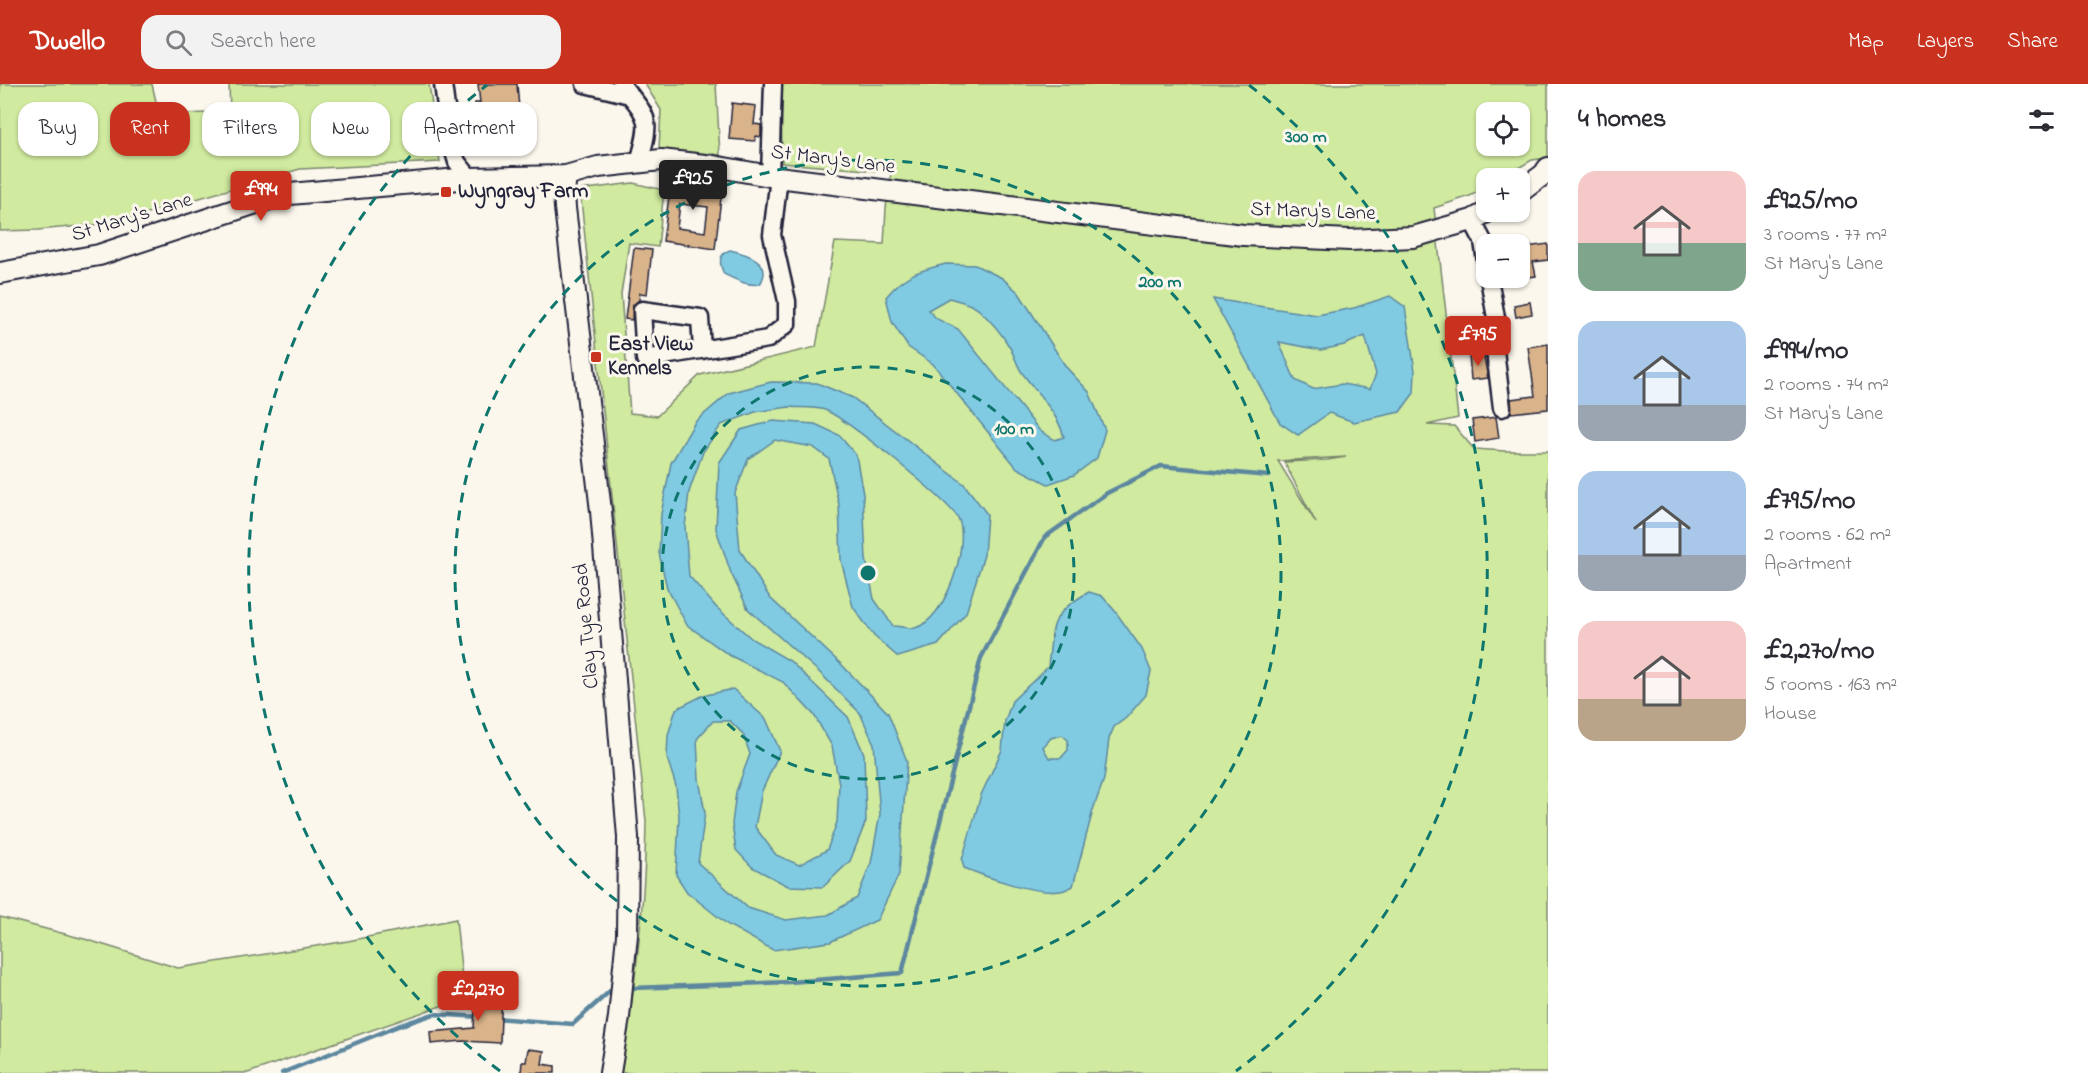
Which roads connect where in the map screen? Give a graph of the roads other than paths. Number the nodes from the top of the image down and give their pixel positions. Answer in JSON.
{"nodes":[{"id":1,"x":443,"y":84,"type":"edge"},
{"id":2,"x":585,"y":84,"type":"edge"},
{"id":3,"x":773,"y":84,"type":"edge"},
{"id":4,"x":625,"y":90,"type":"edge"},
{"id":5,"x":639,"y":162,"type":"junction"},
{"id":6,"x":1548,"y":168,"type":"edge"},
{"id":7,"x":566,"y":176,"type":"junction"},
{"id":8,"x":775,"y":177,"type":"junction"},
{"id":9,"x":470,"y":178,"type":"junction"},
{"id":10,"x":1530,"y":184,"type":"edge"},
{"id":11,"x":1476,"y":217,"type":"edge"},
{"id":12,"x":0,"y":273,"type":"edge"},
{"id":13,"x":1491,"y":288,"type":"edge"},
{"id":14,"x":702,"y":350,"type":"dead end"},
{"id":15,"x":1502,"y":408,"type":"dead end"},
{"id":16,"x":610,"y":1073,"type":"edge"}],
"edges":[{"from":1,"to":9,"type":"lane"},
{"from":2,"to":4,"type":"lane"},
{"from":3,"to":8,"type":"lane"},
{"from":4,"to":5,"type":"lane"},
{"from":5,"to":7,"type":"main road","name":"St Mary's Lane"},
{"from":5,"to":8,"type":"main road","name":"St Mary's Lane"},
{"from":6,"to":10,"type":"main road"},
{"from":7,"to":9,"type":"main road","name":"St Mary's Lane"},
{"from":7,"to":16,"type":"main road","name":"Clay Tye Road"},
{"from":8,"to":11,"type":"main road","name":"St Mary's Lane"},
{"from":8,"to":14,"type":"lane"},
{"from":9,"to":12,"type":"main road","name":"St Mary's Lane"},
{"from":13,"to":15,"type":"lane"}]}
